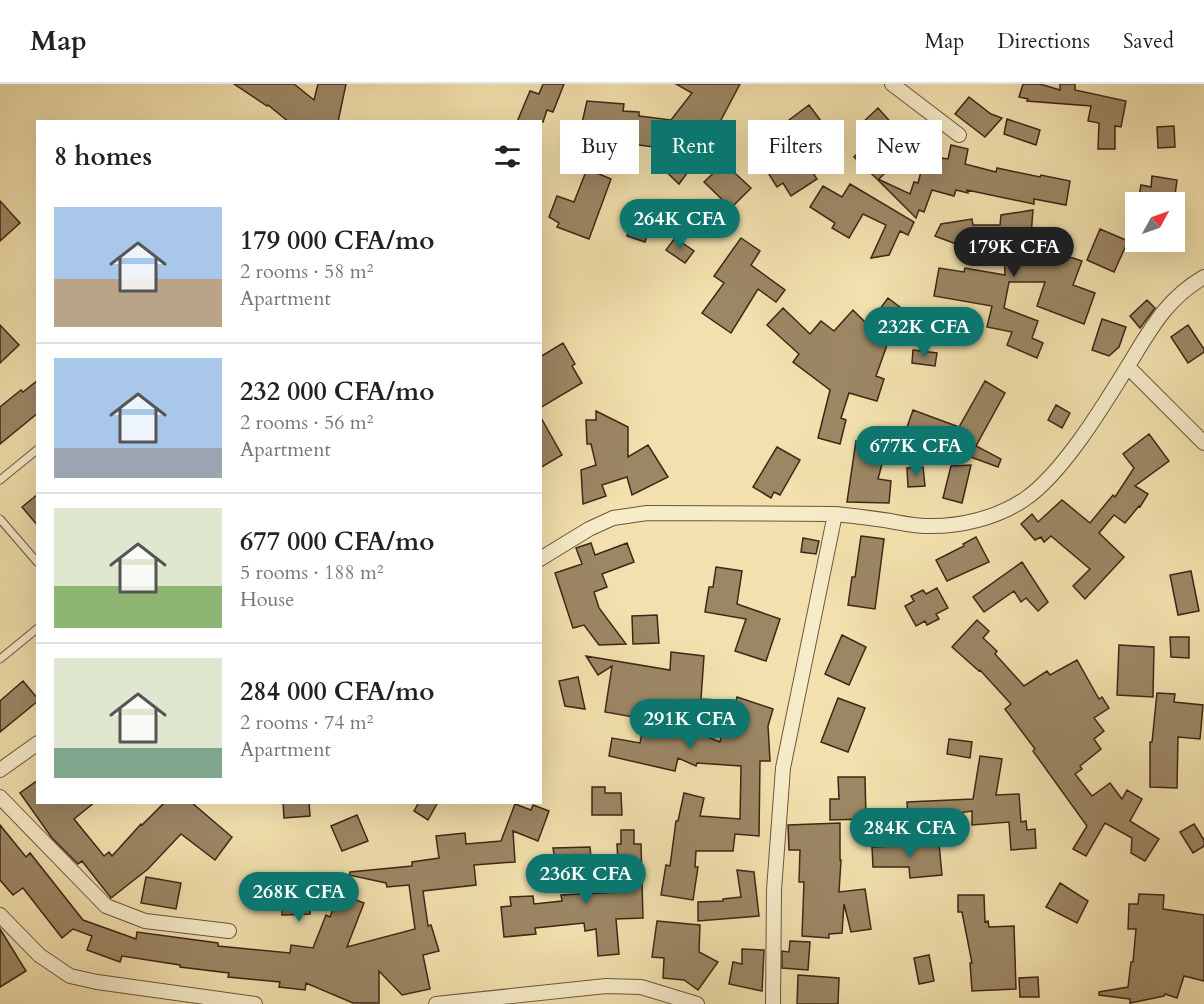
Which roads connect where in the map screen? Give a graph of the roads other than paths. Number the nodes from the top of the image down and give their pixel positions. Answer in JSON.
{"nodes":[{"id":1,"x":892,"y":84,"type":"edge"},
{"id":2,"x":959,"y":135,"type":"dead end"},
{"id":3,"x":1204,"y":277,"type":"edge"},
{"id":4,"x":1128,"y":367,"type":"junction"},
{"id":5,"x":1204,"y":443,"type":"edge"},
{"id":6,"x":36,"y":451,"type":"edge"},
{"id":7,"x":0,"y":480,"type":"edge"},
{"id":8,"x":836,"y":514,"type":"junction"},
{"id":9,"x":0,"y":519,"type":"edge"},
{"id":10,"x":542,"y":558,"type":"edge"},
{"id":11,"x":36,"y":561,"type":"edge"},
{"id":12,"x":36,"y":630,"type":"edge"},
{"id":13,"x":0,"y":659,"type":"edge"},
{"id":14,"x":36,"y":744,"type":"edge"},
{"id":15,"x":0,"y":770,"type":"edge"},
{"id":16,"x":0,"y":797,"type":"edge"},
{"id":17,"x":0,"y":915,"type":"edge"},
{"id":18,"x":228,"y":931,"type":"dead end"},
{"id":19,"x":255,"y":1004,"type":"edge"},
{"id":20,"x":436,"y":1004,"type":"edge"},
{"id":21,"x":697,"y":1004,"type":"edge"},
{"id":22,"x":773,"y":1004,"type":"edge"}],
"edges":[{"from":1,"to":2,"type":"street"},
{"from":3,"to":4,"type":"street"},
{"from":4,"to":5,"type":"street"},
{"from":4,"to":8,"type":"street"},
{"from":6,"to":7,"type":"lane"},
{"from":8,"to":10,"type":"street"},
{"from":8,"to":22,"type":"street"},
{"from":9,"to":11,"type":"lane"},
{"from":12,"to":13,"type":"lane"},
{"from":14,"to":15,"type":"street"},
{"from":16,"to":18,"type":"street"},
{"from":17,"to":19,"type":"street"},
{"from":20,"to":21,"type":"street"}]}
